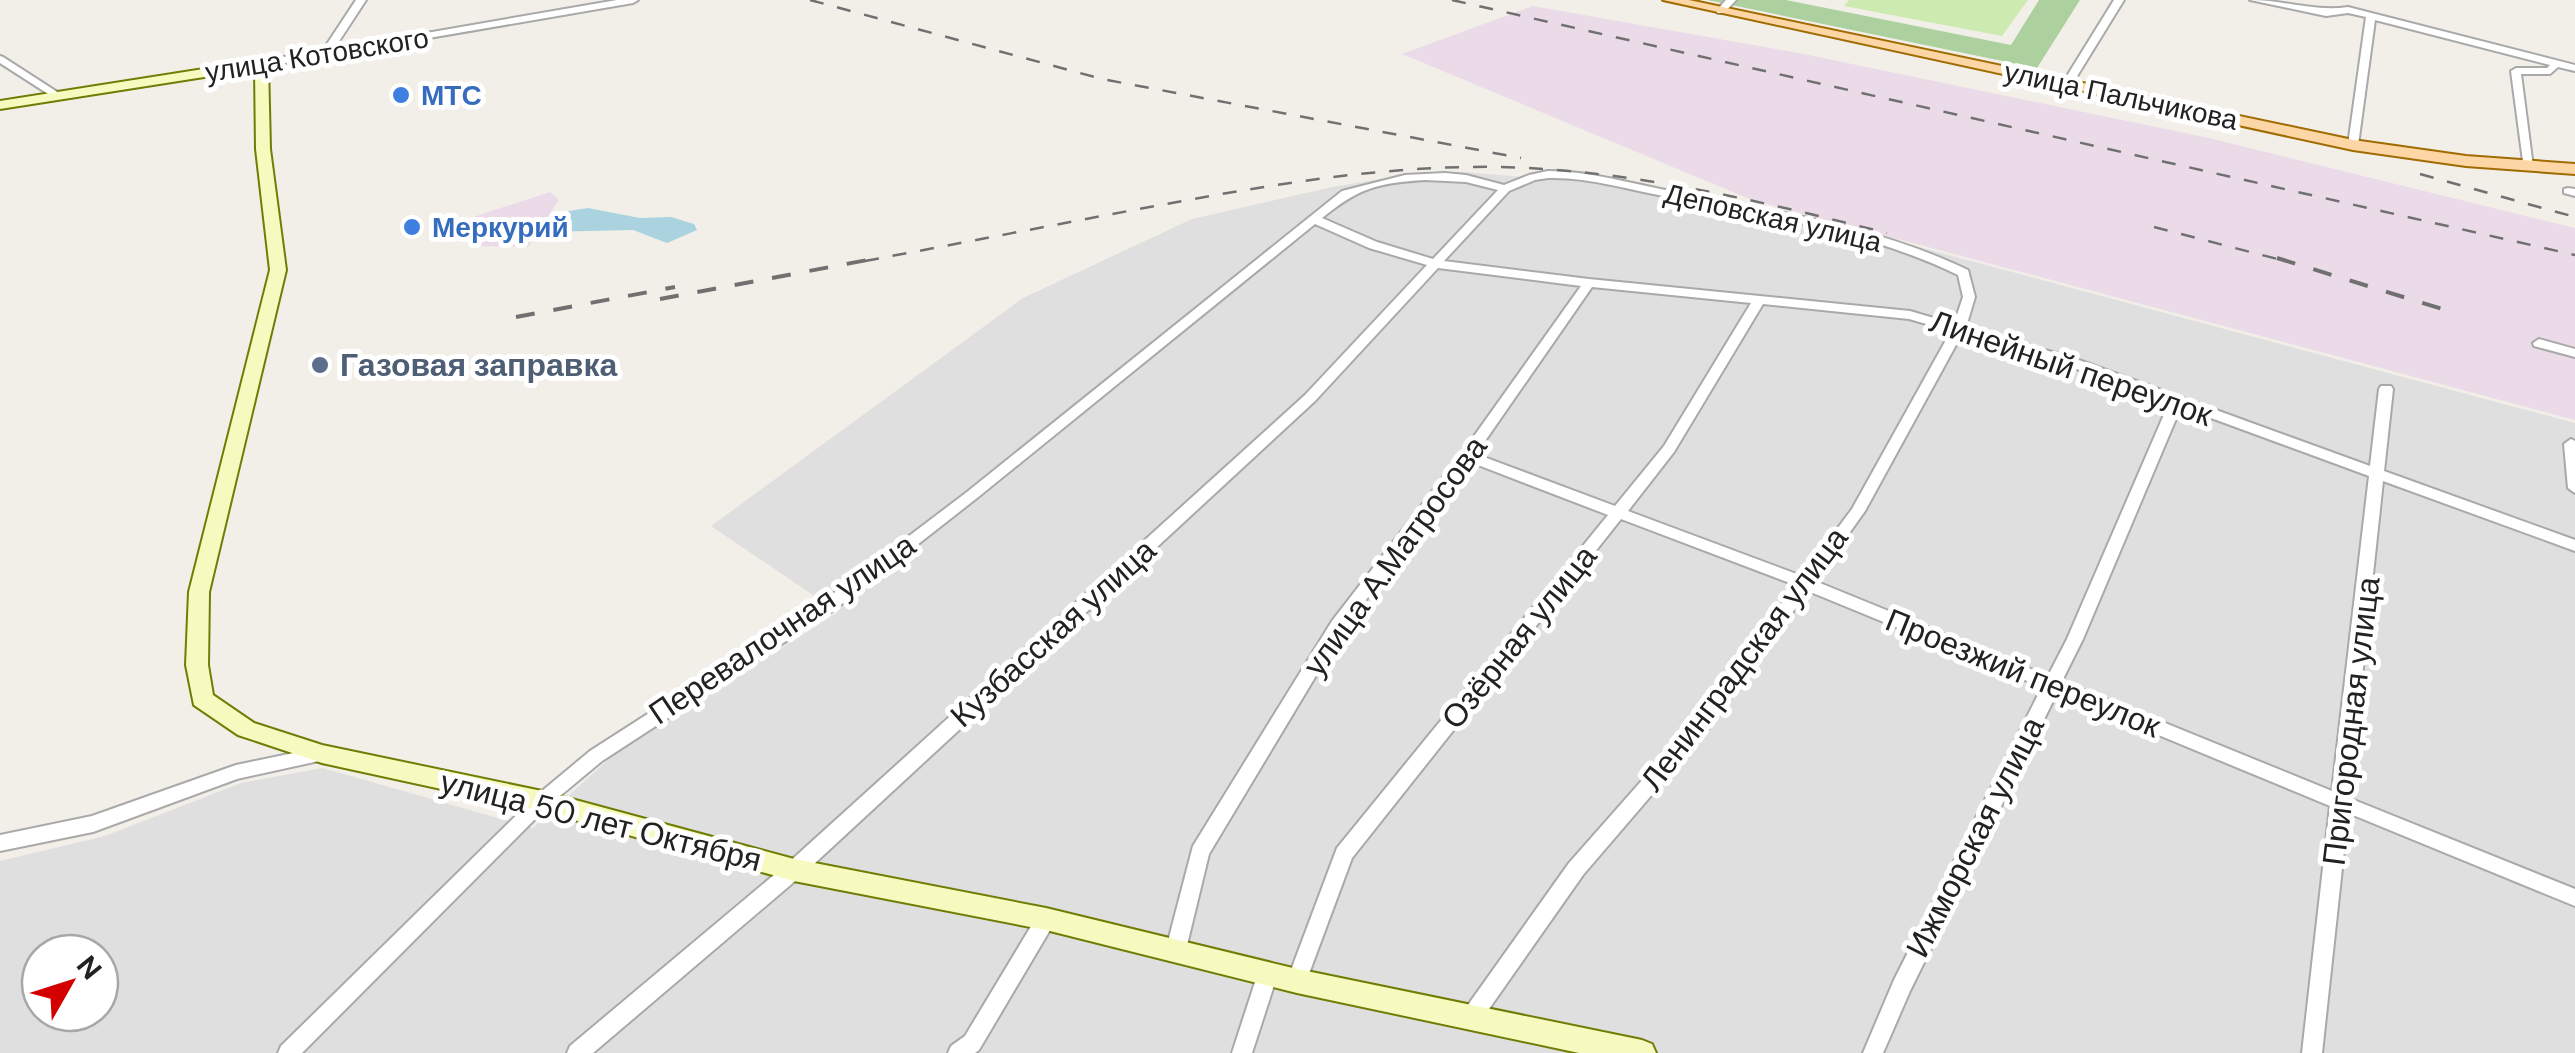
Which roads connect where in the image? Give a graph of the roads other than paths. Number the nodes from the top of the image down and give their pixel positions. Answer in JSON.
{"nodes":[{"id":1,"x":361,"y":0,"type":"edge"},
{"id":2,"x":633,"y":0,"type":"edge"},
{"id":3,"x":1670,"y":0,"type":"edge"},
{"id":4,"x":2120,"y":0,"type":"edge"},
{"id":5,"x":2255,"y":0,"type":"edge"},
{"id":6,"x":2308,"y":0,"type":"edge"},
{"id":7,"x":1726,"y":6,"type":"edge"},
{"id":8,"x":2348,"y":10,"type":"junction"},
{"id":9,"x":2370,"y":16,"type":"junction"},
{"id":10,"x":326,"y":55,"type":"junction"},
{"id":11,"x":0,"y":59,"type":"edge"},
{"id":12,"x":2556,"y":63,"type":"junction"},
{"id":13,"x":260,"y":64,"type":"junction"},
{"id":14,"x":2575,"y":68,"type":"edge"},
{"id":15,"x":2066,"y":84,"type":"junction"},
{"id":16,"x":60,"y":97,"type":"junction"},
{"id":17,"x":0,"y":105,"type":"edge"},
{"id":18,"x":2353,"y":145,"type":"junction"},
{"id":19,"x":2528,"y":167,"type":"junction"},
{"id":20,"x":2575,"y":169,"type":"edge"},
{"id":21,"x":1505,"y":189,"type":"junction"},
{"id":22,"x":1316,"y":220,"type":"junction"},
{"id":23,"x":1436,"y":264,"type":"junction"},
{"id":24,"x":1964,"y":274,"type":"joint"},
{"id":25,"x":1589,"y":284,"type":"junction"},
{"id":26,"x":1758,"y":300,"type":"junction"},
{"id":27,"x":1959,"y":328,"type":"junction"},
{"id":28,"x":2540,"y":344,"type":"dead end"},
{"id":29,"x":2575,"y":353,"type":"edge"},
{"id":30,"x":2386,"y":390,"type":"dead end"},
{"id":31,"x":2176,"y":403,"type":"junction"},
{"id":32,"x":2572,"y":444,"type":"dead end"},
{"id":33,"x":1467,"y":456,"type":"junction"},
{"id":34,"x":2379,"y":475,"type":"junction"},
{"id":35,"x":2575,"y":488,"type":"edge"},
{"id":36,"x":1620,"y":510,"type":"junction"},
{"id":37,"x":2575,"y":546,"type":"edge"},
{"id":38,"x":1805,"y":583,"type":"junction"},
{"id":39,"x":2052,"y":685,"type":"junction"},
{"id":40,"x":322,"y":754,"type":"junction"},
{"id":41,"x":542,"y":802,"type":"junction"},
{"id":42,"x":2341,"y":804,"type":"junction"},
{"id":43,"x":0,"y":843,"type":"edge"},
{"id":44,"x":794,"y":870,"type":"junction"},
{"id":45,"x":2575,"y":898,"type":"edge"},
{"id":46,"x":1046,"y":919,"type":"junction"},
{"id":47,"x":1176,"y":948,"type":"junction"},
{"id":48,"x":1268,"y":973,"type":"junction"},
{"id":49,"x":1297,"y":982,"type":"junction"},
{"id":50,"x":1470,"y":1019,"type":"junction"},
{"id":51,"x":288,"y":1053,"type":"edge"},
{"id":52,"x":578,"y":1053,"type":"edge"},
{"id":53,"x":958,"y":1053,"type":"edge"},
{"id":54,"x":1242,"y":1053,"type":"edge"},
{"id":55,"x":1642,"y":1053,"type":"edge"},
{"id":56,"x":1873,"y":1053,"type":"edge"},
{"id":57,"x":2312,"y":1053,"type":"edge"}],
"edges":[{"from":1,"to":10,"type":"street"},
{"from":2,"to":10,"type":"street","name":"улица Котовского"},
{"from":3,"to":7,"type":"main road","name":"улица Пальчикова"},
{"from":4,"to":15,"type":"street"},
{"from":5,"to":8,"type":"street"},
{"from":6,"to":8,"type":"street"},
{"from":7,"to":15,"type":"main road","name":"улица Пальчикова"},
{"from":8,"to":9,"type":"street"},
{"from":9,"to":12,"type":"street"},
{"from":9,"to":18,"type":"street"},
{"from":10,"to":13,"type":"street","name":"улица Котовского"},
{"from":11,"to":16,"type":"street"},
{"from":12,"to":14,"type":"street"},
{"from":12,"to":19,"type":"street"},
{"from":13,"to":16,"type":"main road","name":"улица Котовского"},
{"from":13,"to":40,"type":"main road","name":"улица 50 лет Октября"},
{"from":15,"to":18,"type":"main road","name":"улица Пальчикова"},
{"from":16,"to":17,"type":"main road","name":"улица Котовского"},
{"from":18,"to":19,"type":"main road","name":"улица Пальчикова"},
{"from":19,"to":20,"type":"main road","name":"улица Пальчикова"},
{"from":21,"to":22,"type":"street","name":"Перевалочная улица"},
{"from":21,"to":23,"type":"street","name":"Кузбасская улица"},
{"from":21,"to":24,"type":"street","name":"Деповская улица"},
{"from":22,"to":23,"type":"street","name":"Линейный переулок"},
{"from":22,"to":41,"type":"street","name":"Перевалочная улица"},
{"from":23,"to":25,"type":"street","name":"Линейный переулок"},
{"from":23,"to":44,"type":"street","name":"Кузбасская улица"},
{"from":24,"to":27,"type":"street","name":"Ленинградская улица"},
{"from":25,"to":26,"type":"street","name":"Линейный переулок"},
{"from":25,"to":33,"type":"street","name":"улица А.Матросова"},
{"from":26,"to":27,"type":"street","name":"Линейный переулок"},
{"from":26,"to":36,"type":"street","name":"Озёрная улица"},
{"from":27,"to":31,"type":"street","name":"Линейный переулок"},
{"from":27,"to":38,"type":"street","name":"Ленинградская улица"},
{"from":28,"to":29,"type":"street"},
{"from":30,"to":34,"type":"street","name":"Пригородная улица"},
{"from":31,"to":34,"type":"street","name":"Линейный переулок"},
{"from":31,"to":39,"type":"street","name":"Ижморская улица"},
{"from":32,"to":35,"type":"street"},
{"from":33,"to":36,"type":"street","name":"Проезжий переулок"},
{"from":33,"to":47,"type":"street","name":"улица А.Матросова"},
{"from":34,"to":37,"type":"street","name":"Линейный переулок"},
{"from":34,"to":42,"type":"street","name":"Пригородная улица"},
{"from":36,"to":38,"type":"street","name":"Проезжий переулок"},
{"from":36,"to":49,"type":"street","name":"Озёрная улица"},
{"from":38,"to":39,"type":"street","name":"Проезжий переулок"},
{"from":38,"to":50,"type":"street","name":"Ленинградская улица"},
{"from":39,"to":42,"type":"street","name":"Проезжий переулок"},
{"from":39,"to":56,"type":"street","name":"Ижморская улица"},
{"from":40,"to":41,"type":"main road","name":"улица 50 лет Октября"},
{"from":40,"to":43,"type":"street"},
{"from":41,"to":44,"type":"main road","name":"улица 50 лет Октября"},
{"from":41,"to":51,"type":"street","name":"Перевалочная улица"},
{"from":42,"to":45,"type":"street","name":"Проезжий переулок"},
{"from":42,"to":57,"type":"street","name":"Пригородная улица"},
{"from":44,"to":46,"type":"main road","name":"улица 50 лет Октября"},
{"from":44,"to":52,"type":"street","name":"Кузбасская улица"},
{"from":46,"to":47,"type":"main road","name":"улица 50 лет Октября"},
{"from":46,"to":53,"type":"street"},
{"from":47,"to":48,"type":"main road","name":"улица 50 лет Октября"},
{"from":48,"to":49,"type":"main road","name":"улица 50 лет Октября"},
{"from":48,"to":54,"type":"street"},
{"from":49,"to":50,"type":"main road","name":"улица 50 лет Октября"},
{"from":50,"to":55,"type":"main road","name":"улица 50 лет Октября"}]}
